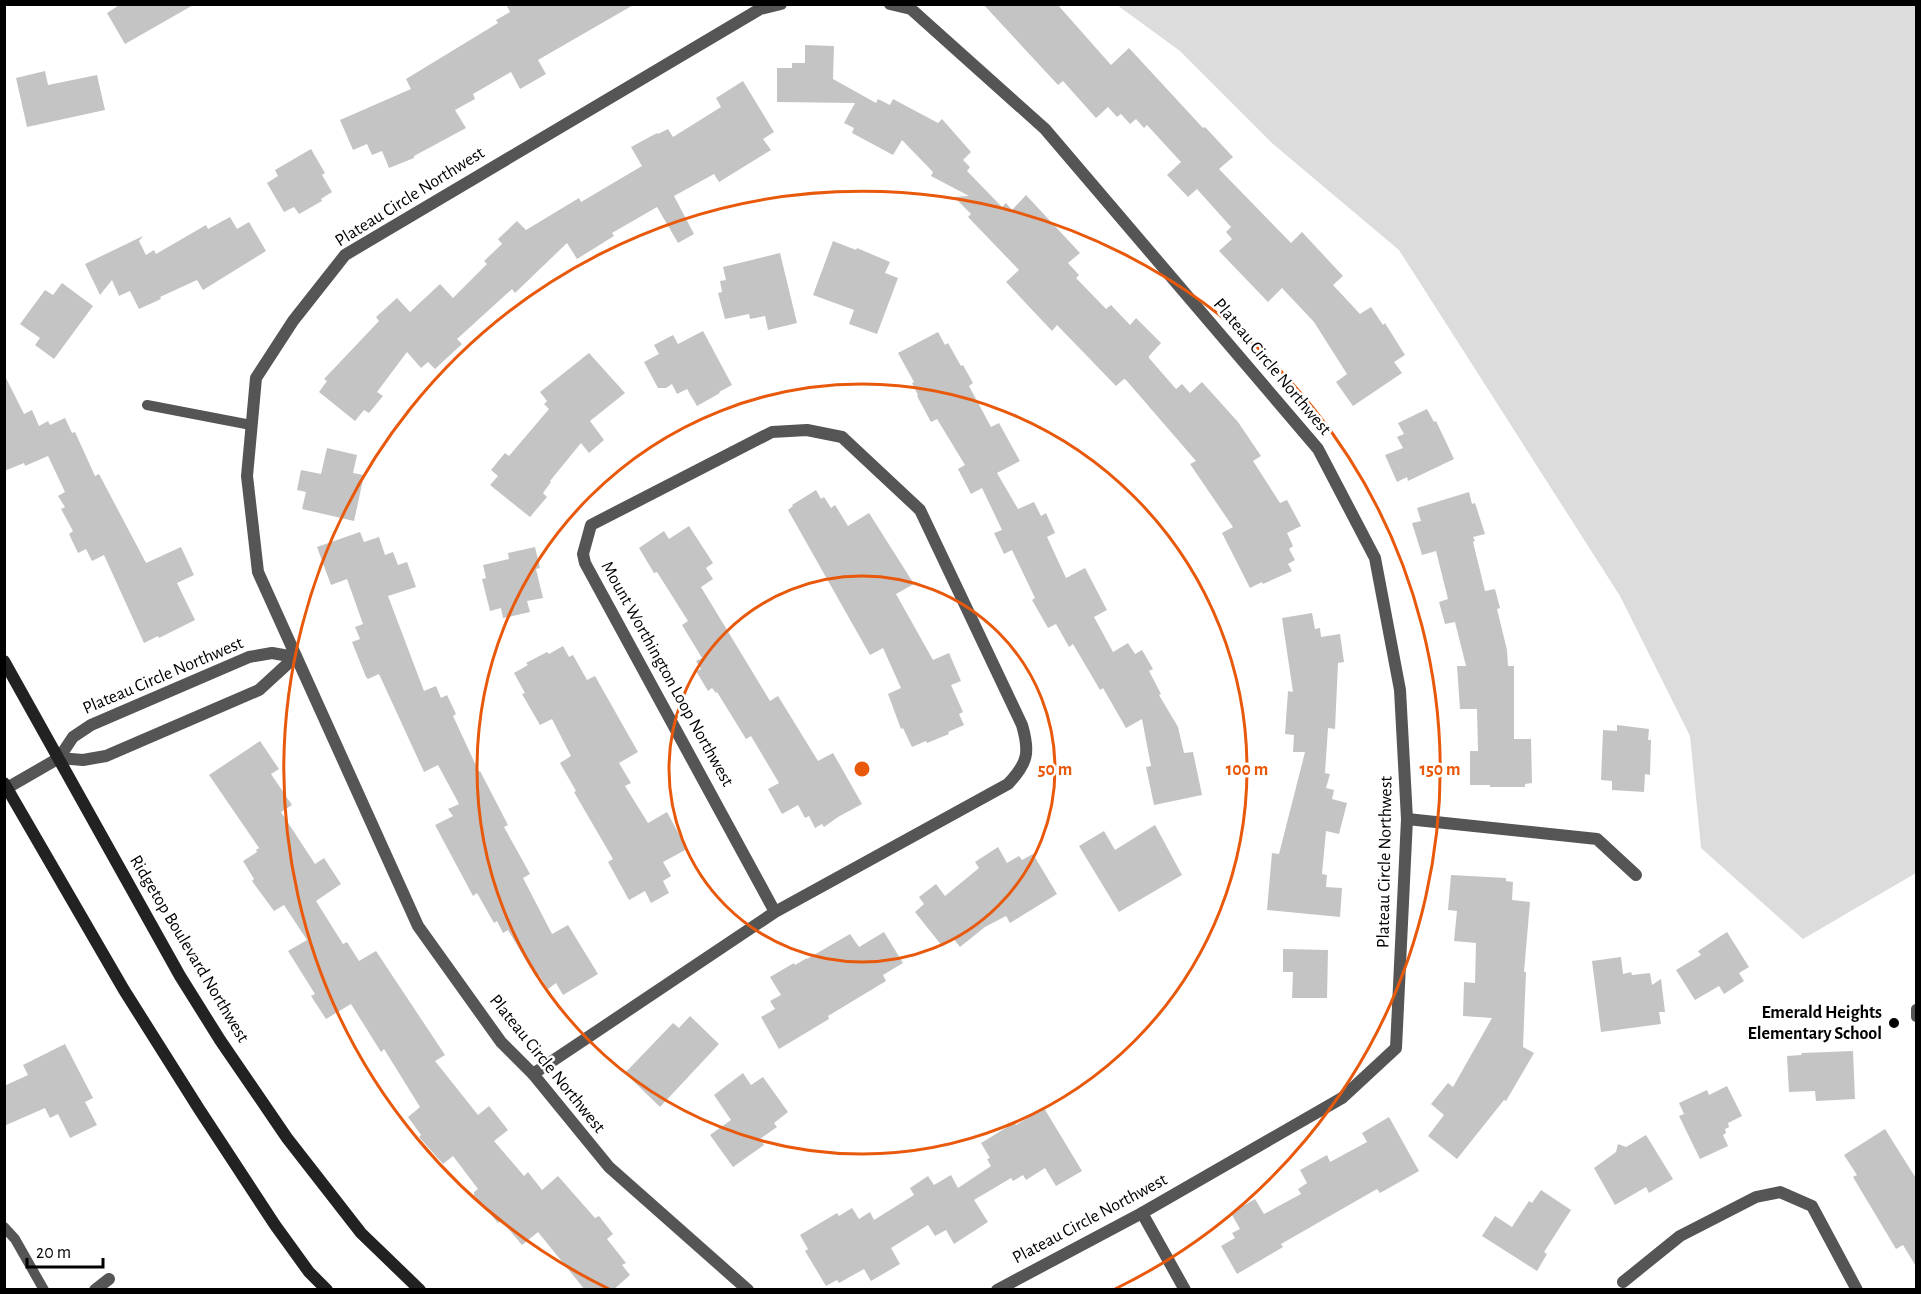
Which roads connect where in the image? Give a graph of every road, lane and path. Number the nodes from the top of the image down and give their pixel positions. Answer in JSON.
{"nodes":[{"id":1,"x":781,"y":4,"type":"edge"},
{"id":2,"x":890,"y":4,"type":"edge"},
{"id":3,"x":147,"y":405,"type":"dead end"},
{"id":4,"x":251,"y":425,"type":"junction"},
{"id":5,"x":295,"y":657,"type":"junction"},
{"id":6,"x":4,"y":661,"type":"edge"},
{"id":7,"x":59,"y":758,"type":"junction"},
{"id":8,"x":6,"y":786,"type":"edge"},
{"id":9,"x":1407,"y":819,"type":"junction"},
{"id":10,"x":1636,"y":874,"type":"dead end"},
{"id":11,"x":776,"y":912,"type":"junction"},
{"id":12,"x":1917,"y":1009,"type":"edge"},
{"id":13,"x":1917,"y":1017,"type":"edge"},
{"id":14,"x":533,"y":1074,"type":"junction"},
{"id":15,"x":1142,"y":1213,"type":"junction"},
{"id":16,"x":4,"y":1227,"type":"edge"},
{"id":17,"x":109,"y":1279,"type":"dead end"},
{"id":18,"x":1623,"y":1282,"type":"dead end"},
{"id":19,"x":44,"y":1290,"type":"edge"},
{"id":20,"x":95,"y":1290,"type":"edge"},
{"id":21,"x":327,"y":1290,"type":"edge"},
{"id":22,"x":420,"y":1290,"type":"edge"},
{"id":23,"x":748,"y":1290,"type":"edge"},
{"id":24,"x":997,"y":1290,"type":"edge"},
{"id":25,"x":1185,"y":1290,"type":"edge"},
{"id":26,"x":1857,"y":1290,"type":"edge"}],
"edges":[{"from":1,"to":4,"type":"street","name":"Plateau Circle Northwest"},
{"from":2,"to":9,"type":"street","name":"Plateau Circle Northwest"},
{"from":3,"to":4,"type":"lane"},
{"from":4,"to":5,"type":"street","name":"Plateau Circle Northwest"},
{"from":5,"to":7,"type":"street"},
{"from":5,"to":7,"type":"street","name":"Plateau Circle Northwest"},
{"from":5,"to":14,"type":"street","name":"Plateau Circle Northwest"},
{"from":6,"to":7,"type":"main road","name":"Ridgetop Boulevard Northwest"},
{"from":7,"to":8,"type":"street","name":"Plateau Circle Northwest"},
{"from":7,"to":22,"type":"main road","name":"Ridgetop Boulevard Northwest"},
{"from":8,"to":21,"type":"main road"},
{"from":9,"to":10,"type":"street"},
{"from":9,"to":15,"type":"street","name":"Plateau Circle Northwest"},
{"from":11,"to":11,"type":"street","name":"Mount Worthington Loop Northwest"},
{"from":11,"to":14,"type":"street","name":"Mount Worthington Loop Northwest"},
{"from":12,"to":13,"type":"lane"},
{"from":14,"to":23,"type":"street","name":"Plateau Circle Northwest"},
{"from":15,"to":24,"type":"street","name":"Plateau Circle Northwest"},
{"from":15,"to":25,"type":"street"},
{"from":16,"to":19,"type":"lane"},
{"from":17,"to":20,"type":"street"},
{"from":18,"to":26,"type":"street"}]}
